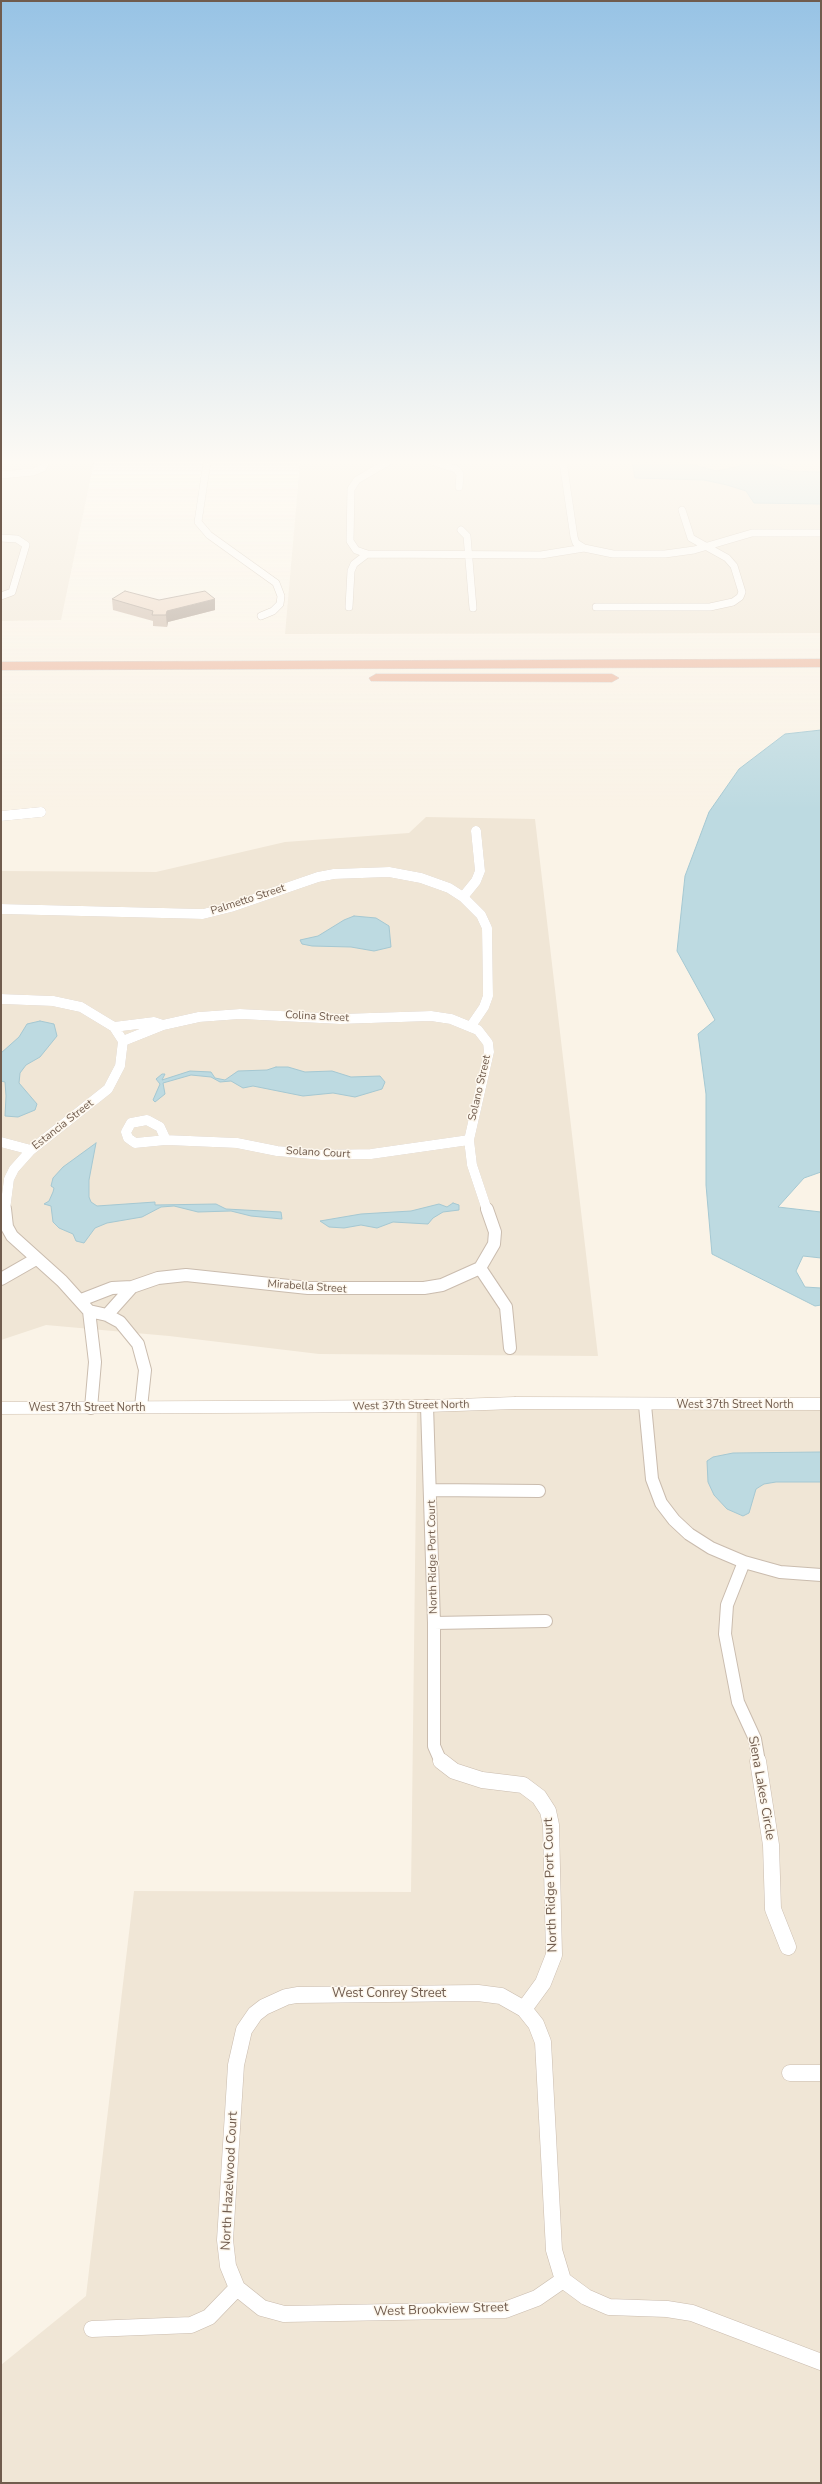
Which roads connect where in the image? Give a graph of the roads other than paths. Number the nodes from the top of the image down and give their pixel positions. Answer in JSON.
{"nodes":[{"id":1,"x":17,"y":578,"type":"edge"},
{"id":2,"x":269,"y":578,"type":"edge"},
{"id":3,"x":351,"y":578,"type":"edge"},
{"id":4,"x":470,"y":578,"type":"edge"},
{"id":5,"x":738,"y":578,"type":"edge"},
{"id":6,"x":3,"y":596,"type":"edge"},
{"id":7,"x":349,"y":607,"type":"dead end"},
{"id":8,"x":596,"y":607,"type":"dead end"},
{"id":9,"x":473,"y":608,"type":"dead end"},
{"id":10,"x":261,"y":616,"type":"dead end"},
{"id":11,"x":821,"y":663,"type":"edge"},
{"id":12,"x":1,"y":665,"type":"edge"},
{"id":13,"x":709,"y":678,"type":"dead end"},
{"id":14,"x":5,"y":680,"type":"edge"},
{"id":15,"x":41,"y":812,"type":"dead end"},
{"id":16,"x":1,"y":816,"type":"edge"},
{"id":17,"x":476,"y":831,"type":"dead end"},
{"id":18,"x":463,"y":897,"type":"junction"},
{"id":19,"x":1,"y":909,"type":"edge"},
{"id":20,"x":1,"y":999,"type":"edge"},
{"id":21,"x":163,"y":1025,"type":"junction"},
{"id":22,"x":471,"y":1026,"type":"junction"},
{"id":23,"x":114,"y":1027,"type":"junction"},
{"id":24,"x":123,"y":1041,"type":"junction"},
{"id":25,"x":166,"y":1140,"type":"dead end"},
{"id":26,"x":469,"y":1140,"type":"junction"},
{"id":27,"x":1,"y":1142,"type":"edge"},
{"id":28,"x":31,"y":1150,"type":"junction"},
{"id":29,"x":36,"y":1259,"type":"junction"},
{"id":30,"x":480,"y":1268,"type":"junction"},
{"id":31,"x":1,"y":1279,"type":"edge"},
{"id":32,"x":132,"y":1287,"type":"junction"},
{"id":33,"x":81,"y":1300,"type":"junction"},
{"id":34,"x":89,"y":1312,"type":"junction"},
{"id":35,"x":107,"y":1315,"type":"junction"},
{"id":36,"x":510,"y":1348,"type":"dead end"},
{"id":37,"x":821,"y":1404,"type":"edge"},
{"id":38,"x":645,"y":1405,"type":"junction"},
{"id":39,"x":427,"y":1406,"type":"junction"},
{"id":40,"x":142,"y":1407,"type":"junction"},
{"id":41,"x":1,"y":1408,"type":"edge"},
{"id":42,"x":91,"y":1408,"type":"junction"},
{"id":43,"x":432,"y":1490,"type":"junction"},
{"id":44,"x":539,"y":1492,"type":"dead end"},
{"id":45,"x":744,"y":1562,"type":"junction"},
{"id":46,"x":821,"y":1575,"type":"edge"},
{"id":47,"x":546,"y":1621,"type":"dead end"},
{"id":48,"x":434,"y":1623,"type":"junction"},
{"id":49,"x":788,"y":1947,"type":"dead end"},
{"id":50,"x":524,"y":2009,"type":"junction"},
{"id":51,"x":255,"y":2014,"type":"joint"},
{"id":52,"x":821,"y":2073,"type":"edge"},
{"id":53,"x":790,"y":2074,"type":"dead end"},
{"id":54,"x":563,"y":2280,"type":"junction"},
{"id":55,"x":237,"y":2288,"type":"junction"},
{"id":56,"x":92,"y":2329,"type":"dead end"},
{"id":57,"x":821,"y":2362,"type":"edge"}],
"edges":[{"from":1,"to":6,"type":"street"},
{"from":2,"to":10,"type":"street"},
{"from":3,"to":7,"type":"street"},
{"from":4,"to":9,"type":"street"},
{"from":5,"to":8,"type":"street"},
{"from":11,"to":12,"type":"highway"},
{"from":13,"to":14,"type":"highway"},
{"from":15,"to":16,"type":"street"},
{"from":17,"to":18,"type":"street"},
{"from":18,"to":19,"type":"street","name":"Palmetto Street"},
{"from":18,"to":22,"type":"street"},
{"from":20,"to":23,"type":"street"},
{"from":21,"to":22,"type":"street","name":"Colina Street"},
{"from":21,"to":23,"type":"street","name":"Colina Street"},
{"from":21,"to":24,"type":"street","name":"Colina Street"},
{"from":22,"to":26,"type":"street","name":"Solano Street"},
{"from":23,"to":24,"type":"street"},
{"from":24,"to":28,"type":"street","name":"Estancia Street"},
{"from":25,"to":26,"type":"street","name":"Solano Court"},
{"from":26,"to":30,"type":"street","name":"Solano Street"},
{"from":27,"to":28,"type":"street"},
{"from":28,"to":29,"type":"street","name":"Estancia Street"},
{"from":29,"to":31,"type":"street"},
{"from":29,"to":33,"type":"street","name":"Estancia Street"},
{"from":30,"to":32,"type":"street","name":"Mirabella Street"},
{"from":30,"to":36,"type":"street"},
{"from":32,"to":33,"type":"street","name":"Mirabella Street"},
{"from":32,"to":35,"type":"street","name":"Mirabella Street"},
{"from":33,"to":34,"type":"street","name":"Estancia Street"},
{"from":34,"to":35,"type":"street"},
{"from":34,"to":42,"type":"street","name":"Estancia Street"},
{"from":35,"to":40,"type":"street"},
{"from":37,"to":38,"type":"street","name":"West 37th Street North"},
{"from":38,"to":39,"type":"street","name":"West 37th Street North"},
{"from":38,"to":45,"type":"street"},
{"from":39,"to":40,"type":"street","name":"West 37th Street North"},
{"from":39,"to":43,"type":"street","name":"North Ridge Port Court"},
{"from":40,"to":42,"type":"street","name":"West 37th Street North"},
{"from":41,"to":42,"type":"street","name":"West 37th Street North"},
{"from":43,"to":44,"type":"street","name":"North Ridge Port Court"},
{"from":43,"to":48,"type":"street","name":"North Ridge Port Court"},
{"from":45,"to":46,"type":"street"},
{"from":45,"to":49,"type":"street","name":"Siena Lakes Circle"},
{"from":47,"to":48,"type":"street","name":"North Ridge Port Court"},
{"from":48,"to":50,"type":"street","name":"North Ridge Port Court"},
{"from":50,"to":51,"type":"street","name":"West Conrey Street"},
{"from":50,"to":54,"type":"street"},
{"from":51,"to":55,"type":"street","name":"North Hazelwood Court"},
{"from":52,"to":53,"type":"street"},
{"from":54,"to":55,"type":"street","name":"West Brookview Street"},
{"from":54,"to":57,"type":"street"},
{"from":55,"to":56,"type":"street"}]}
